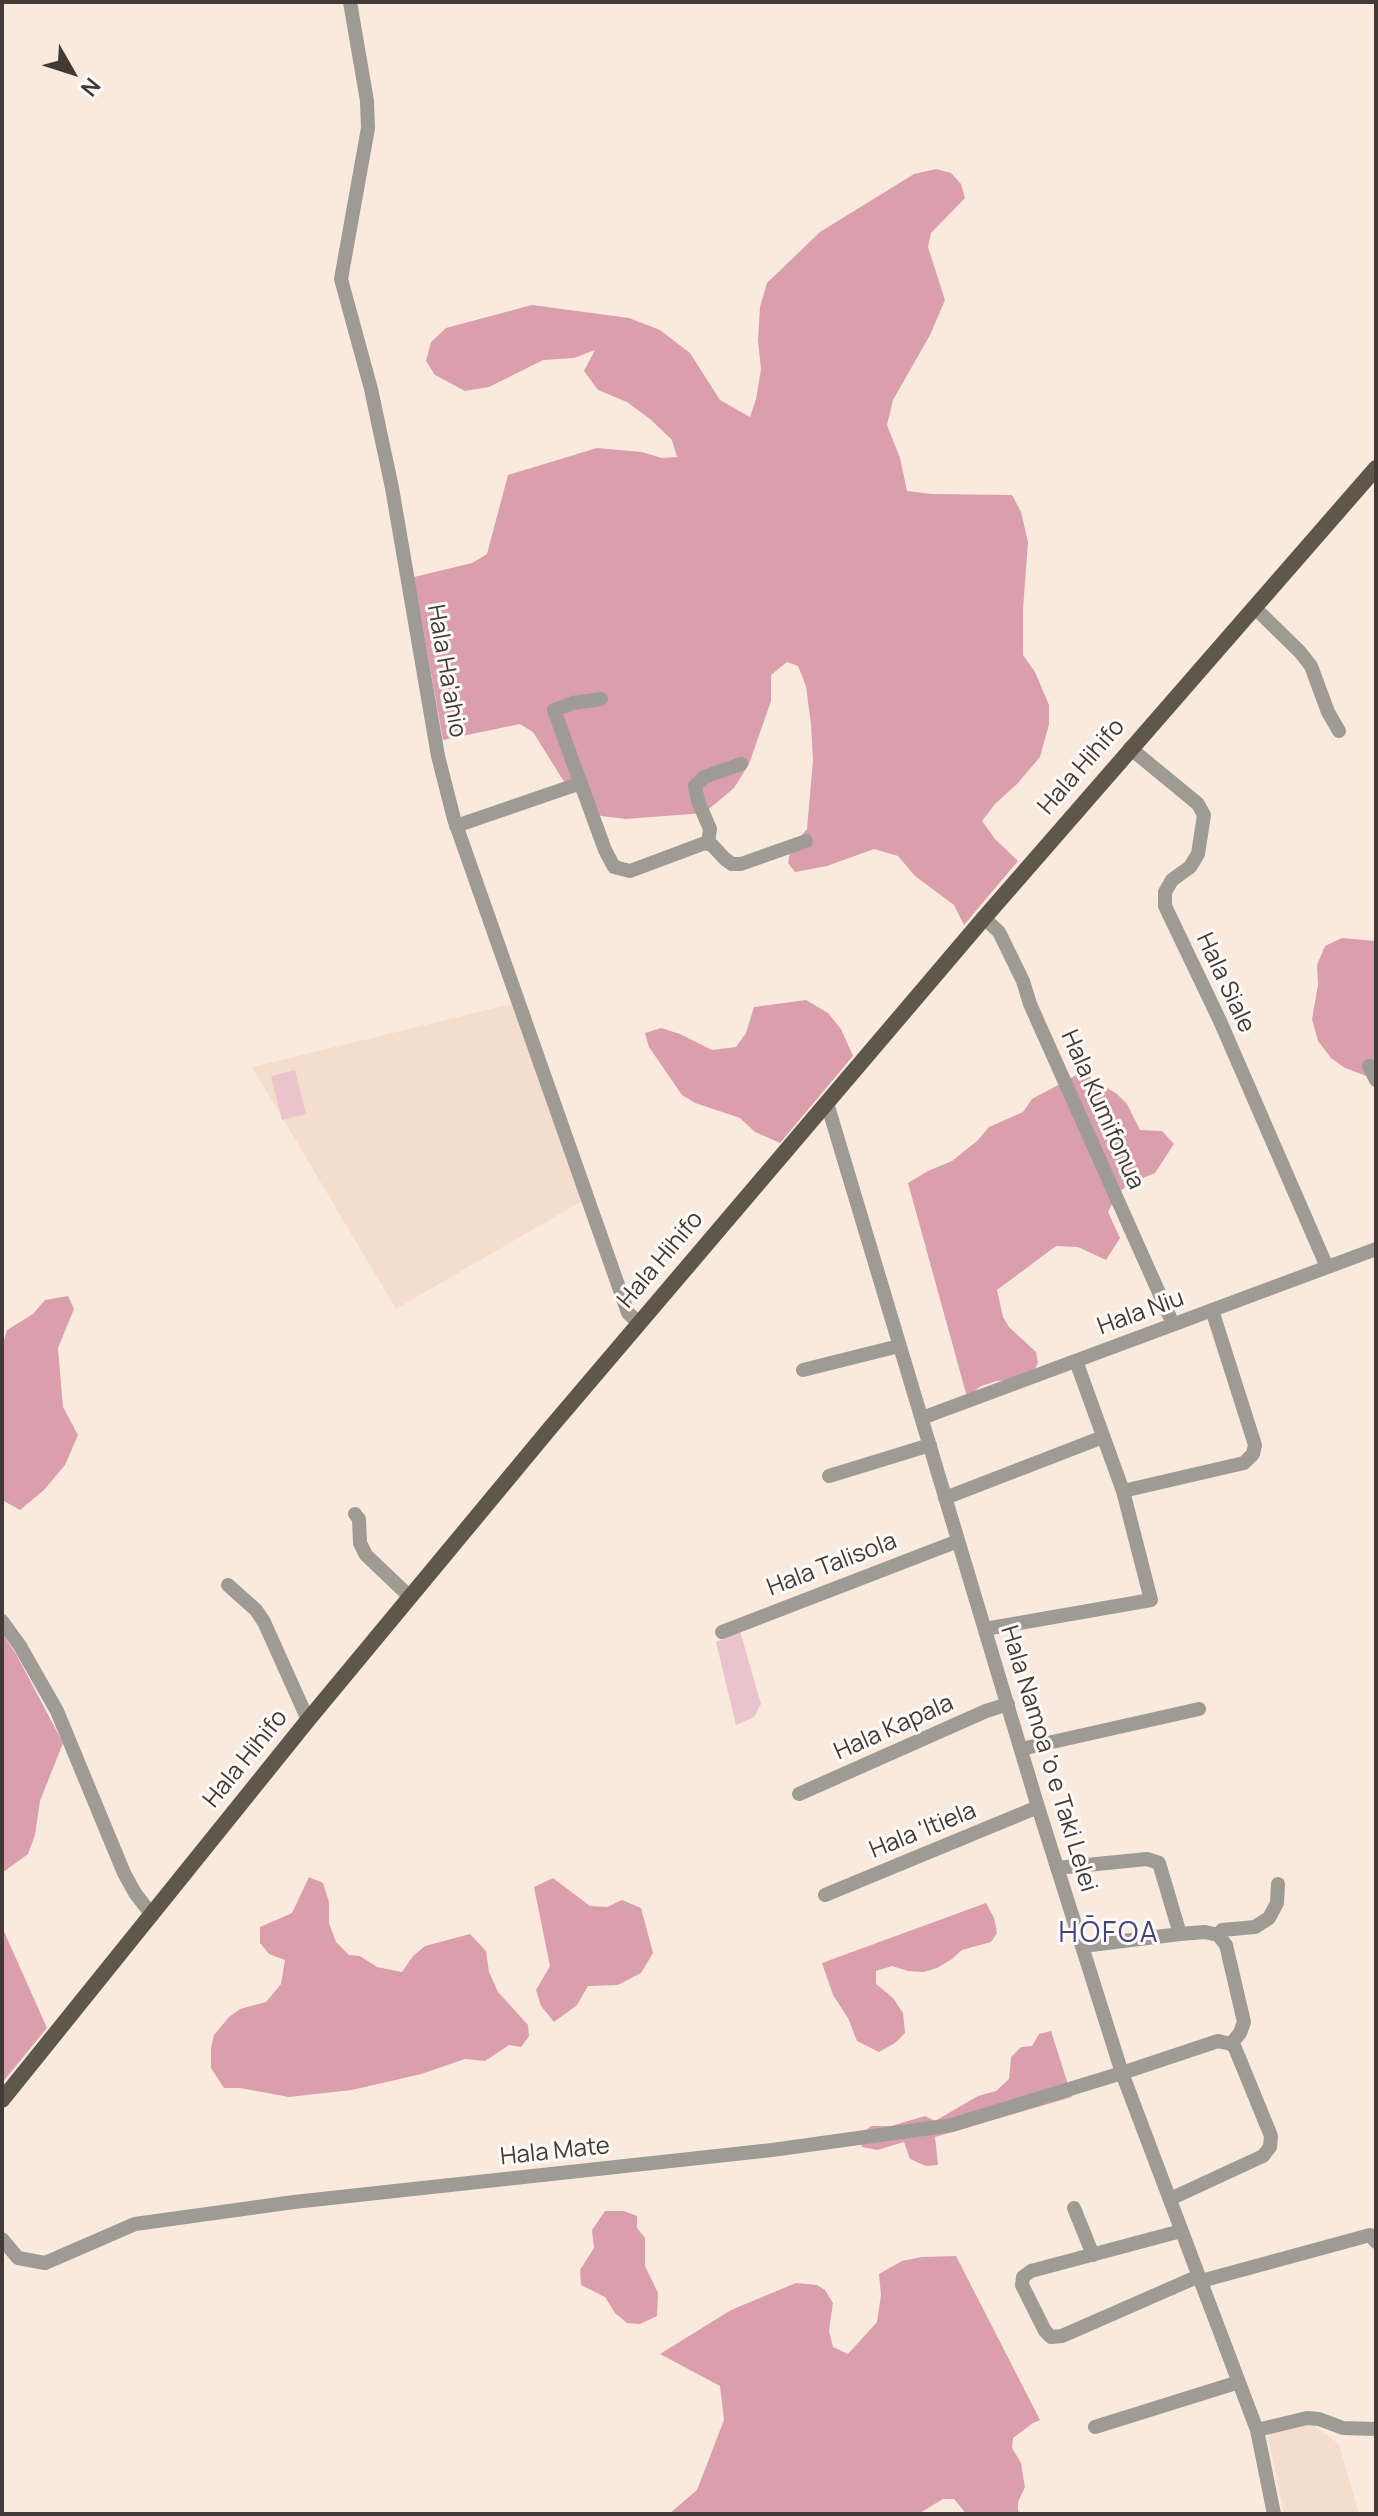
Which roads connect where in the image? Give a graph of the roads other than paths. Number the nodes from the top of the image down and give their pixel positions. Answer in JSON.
{"nodes":[{"id":1,"x":350,"y":2,"type":"edge"},
{"id":2,"x":1376,"y":468,"type":"edge"},
{"id":3,"x":1254,"y":607,"type":"junction"},
{"id":4,"x":601,"y":699,"type":"dead end"},
{"id":5,"x":1339,"y":731,"type":"dead end"},
{"id":6,"x":1130,"y":748,"type":"junction"},
{"id":7,"x":741,"y":764,"type":"dead end"},
{"id":8,"x":581,"y":783,"type":"junction"},
{"id":9,"x":456,"y":826,"type":"junction"},
{"id":10,"x":806,"y":841,"type":"dead end"},
{"id":11,"x":708,"y":843,"type":"junction"},
{"id":12,"x":984,"y":918,"type":"junction"},
{"id":13,"x":827,"y":1103,"type":"junction"},
{"id":14,"x":1376,"y":1249,"type":"edge"},
{"id":15,"x":1327,"y":1267,"type":"junction"},
{"id":16,"x":1212,"y":1310,"type":"junction"},
{"id":17,"x":639,"y":1323,"type":"junction"},
{"id":18,"x":1173,"y":1324,"type":"junction"},
{"id":19,"x":899,"y":1346,"type":"junction"},
{"id":20,"x":1076,"y":1361,"type":"junction"},
{"id":21,"x":803,"y":1370,"type":"dead end"},
{"id":22,"x":922,"y":1418,"type":"junction"},
{"id":23,"x":1103,"y":1437,"type":"junction"},
{"id":24,"x":930,"y":1445,"type":"junction"},
{"id":25,"x":829,"y":1476,"type":"dead end"},
{"id":26,"x":1123,"y":1491,"type":"junction"},
{"id":27,"x":945,"y":1498,"type":"junction"},
{"id":28,"x":355,"y":1514,"type":"dead end"},
{"id":29,"x":958,"y":1541,"type":"junction"},
{"id":30,"x":228,"y":1585,"type":"dead end"},
{"id":31,"x":409,"y":1596,"type":"junction"},
{"id":32,"x":2,"y":1621,"type":"edge"},
{"id":33,"x":985,"y":1629,"type":"junction"},
{"id":34,"x":722,"y":1632,"type":"dead end"},
{"id":35,"x":1008,"y":1704,"type":"junction"},
{"id":36,"x":1199,"y":1709,"type":"dead end"},
{"id":37,"x":308,"y":1720,"type":"junction"},
{"id":38,"x":1021,"y":1749,"type":"junction"},
{"id":39,"x":799,"y":1794,"type":"dead end"},
{"id":40,"x":1038,"y":1807,"type":"junction"},
{"id":41,"x":1057,"y":1868,"type":"junction"},
{"id":42,"x":1278,"y":1884,"type":"dead end"},
{"id":43,"x":825,"y":1895,"type":"dead end"},
{"id":44,"x":152,"y":1915,"type":"junction"},
{"id":45,"x":1180,"y":1934,"type":"junction"},
{"id":46,"x":1218,"y":1935,"type":"junction"},
{"id":47,"x":1083,"y":1946,"type":"junction"},
{"id":48,"x":1231,"y":2044,"type":"junction"},
{"id":49,"x":1122,"y":2073,"type":"junction"},
{"id":50,"x":2,"y":2100,"type":"edge"},
{"id":51,"x":1170,"y":2199,"type":"junction"},
{"id":52,"x":1074,"y":2208,"type":"dead end"},
{"id":53,"x":1181,"y":2231,"type":"junction"},
{"id":54,"x":1373,"y":2238,"type":"edge"},
{"id":55,"x":2,"y":2239,"type":"edge"},
{"id":56,"x":1093,"y":2255,"type":"junction"},
{"id":57,"x":1200,"y":2278,"type":"junction"},
{"id":58,"x":1239,"y":2382,"type":"junction"},
{"id":59,"x":1095,"y":2427,"type":"dead end"},
{"id":60,"x":1376,"y":2429,"type":"edge"},
{"id":61,"x":1257,"y":2430,"type":"junction"},
{"id":62,"x":1274,"y":2514,"type":"edge"}],
"edges":[{"from":1,"to":9,"type":"street","name":"Hala Ha'ahio"},
{"from":2,"to":3,"type":"main road","name":"Hala Hihifo"},
{"from":3,"to":5,"type":"street"},
{"from":3,"to":6,"type":"main road","name":"Hala Hihifo"},
{"from":4,"to":8,"type":"street"},
{"from":6,"to":12,"type":"main road","name":"Hala Hihifo"},
{"from":6,"to":15,"type":"street","name":"Hala Siale"},
{"from":7,"to":11,"type":"street"},
{"from":8,"to":9,"type":"street"},
{"from":8,"to":11,"type":"street"},
{"from":9,"to":17,"type":"street","name":"Hala Ha'ahio"},
{"from":10,"to":11,"type":"street"},
{"from":12,"to":13,"type":"main road","name":"Hala Hihifo"},
{"from":12,"to":18,"type":"street","name":"Hala Kumifonua"},
{"from":13,"to":17,"type":"main road","name":"Hala Hihifo"},
{"from":13,"to":19,"type":"street","name":"Hala Namoa 'o e Taki Lelei"},
{"from":14,"to":15,"type":"street","name":"Hala Niu"},
{"from":15,"to":16,"type":"street","name":"Hala Niu"},
{"from":16,"to":18,"type":"street","name":"Hala Niu"},
{"from":16,"to":26,"type":"street"},
{"from":17,"to":31,"type":"main road","name":"Hala Hihifo"},
{"from":18,"to":20,"type":"street","name":"Hala Niu"},
{"from":19,"to":21,"type":"street"},
{"from":19,"to":22,"type":"street","name":"Hala Namoa 'o e Taki Lelei"},
{"from":20,"to":22,"type":"street","name":"Hala Niu"},
{"from":20,"to":23,"type":"street"},
{"from":22,"to":24,"type":"street","name":"Hala Namoa 'o e Taki Lelei"},
{"from":23,"to":26,"type":"street"},
{"from":23,"to":27,"type":"street"},
{"from":24,"to":25,"type":"street"},
{"from":24,"to":27,"type":"street","name":"Hala Namoa 'o e Taki Lelei"},
{"from":26,"to":33,"type":"street"},
{"from":27,"to":29,"type":"street","name":"Hala Namoa 'o e Taki Lelei"},
{"from":28,"to":31,"type":"street"},
{"from":29,"to":33,"type":"street","name":"Hala Namoa 'o e Taki Lelei"},
{"from":29,"to":34,"type":"street","name":"Hala Talisola"},
{"from":30,"to":37,"type":"street"},
{"from":31,"to":37,"type":"main road","name":"Hala Hihifo"},
{"from":32,"to":44,"type":"street"},
{"from":33,"to":35,"type":"street","name":"Hala Namoa 'o e Taki Lelei"},
{"from":35,"to":38,"type":"street","name":"Hala Namoa 'o e Taki Lelei"},
{"from":35,"to":39,"type":"street","name":"Hala Kapala"},
{"from":36,"to":38,"type":"street"},
{"from":37,"to":44,"type":"main road","name":"Hala Hihifo"},
{"from":38,"to":40,"type":"street","name":"Hala Namoa 'o e Taki Lelei"},
{"from":40,"to":41,"type":"street","name":"Hala Namoa 'o e Taki Lelei"},
{"from":40,"to":43,"type":"street","name":"Hala 'Itiela"},
{"from":41,"to":45,"type":"street"},
{"from":41,"to":47,"type":"street","name":"Hala Namoa 'o e Taki Lelei"},
{"from":42,"to":46,"type":"street"},
{"from":44,"to":50,"type":"main road","name":"Hala Hihifo"},
{"from":45,"to":46,"type":"street"},
{"from":45,"to":47,"type":"street"},
{"from":46,"to":48,"type":"street"},
{"from":47,"to":49,"type":"street","name":"Hala Namoa 'o e Taki Lelei"},
{"from":48,"to":49,"type":"street","name":"Hala Mate"},
{"from":48,"to":51,"type":"street"},
{"from":49,"to":51,"type":"street","name":"Hala Namoa 'o e Taki Lelei"},
{"from":49,"to":55,"type":"street","name":"Hala Mate"},
{"from":51,"to":53,"type":"street","name":"Hala Namoa 'o e Taki Lelei"},
{"from":52,"to":56,"type":"street"},
{"from":53,"to":56,"type":"street"},
{"from":53,"to":57,"type":"street","name":"Hala Namoa 'o e Taki Lelei"},
{"from":54,"to":57,"type":"street"},
{"from":56,"to":57,"type":"street"},
{"from":57,"to":58,"type":"street","name":"Hala Namoa 'o e Taki Lelei"},
{"from":58,"to":59,"type":"street"},
{"from":58,"to":61,"type":"street","name":"Hala Namoa 'o e Taki Lelei"},
{"from":60,"to":61,"type":"street"},
{"from":61,"to":62,"type":"street","name":"Hala Namoa 'o e Taki Lelei"}]}
